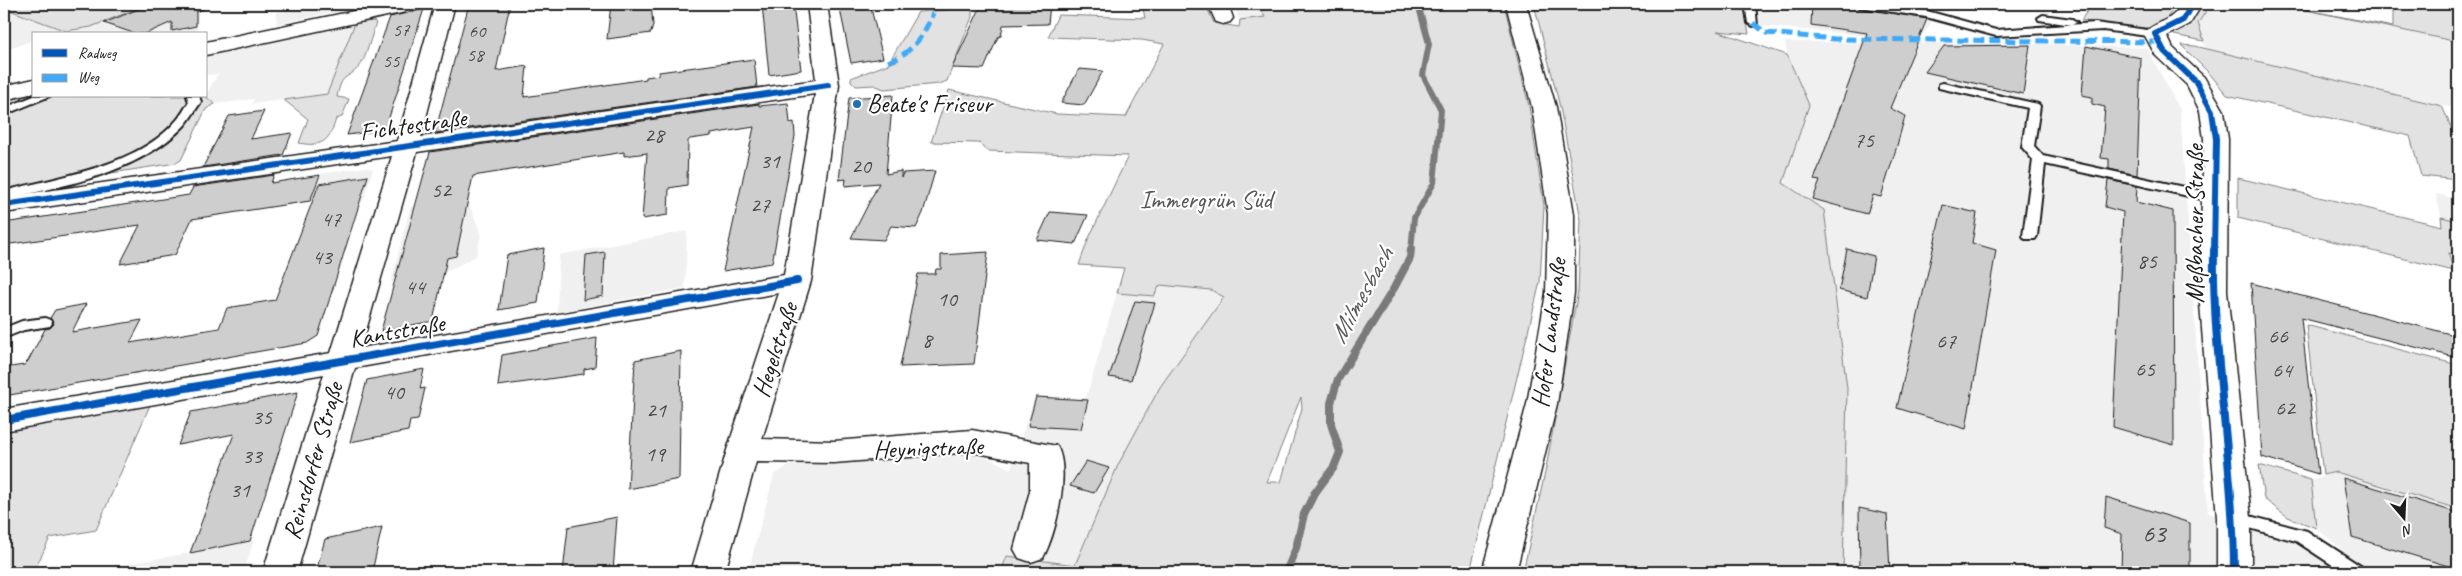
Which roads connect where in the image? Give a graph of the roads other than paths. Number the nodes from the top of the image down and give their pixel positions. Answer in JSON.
{"nodes":[{"id":1,"x":415,"y":4,"type":"edge"},
{"id":2,"x":445,"y":4,"type":"edge"},
{"id":3,"x":817,"y":4,"type":"edge"},
{"id":4,"x":1516,"y":4,"type":"edge"},
{"id":5,"x":1750,"y":4,"type":"edge"},
{"id":6,"x":1860,"y":4,"type":"edge"},
{"id":7,"x":2192,"y":4,"type":"edge"},
{"id":8,"x":2043,"y":18,"type":"dead end"},
{"id":9,"x":1753,"y":23,"type":"dead end"},
{"id":10,"x":2103,"y":27,"type":"junction"},
{"id":11,"x":2155,"y":34,"type":"junction"},
{"id":12,"x":208,"y":48,"type":"edge"},
{"id":13,"x":828,"y":85,"type":"junction"},
{"id":14,"x":32,"y":86,"type":"edge"},
{"id":15,"x":1943,"y":86,"type":"dead end"},
{"id":16,"x":4,"y":93,"type":"edge"},
{"id":17,"x":39,"y":98,"type":"edge"},
{"id":18,"x":194,"y":98,"type":"edge"},
{"id":19,"x":4,"y":112,"type":"edge"},
{"id":20,"x":407,"y":146,"type":"junction"},
{"id":21,"x":2039,"y":159,"type":"junction"},
{"id":22,"x":4,"y":195,"type":"edge"},
{"id":23,"x":2215,"y":198,"type":"junction"},
{"id":24,"x":4,"y":205,"type":"edge"},
{"id":25,"x":2030,"y":236,"type":"dead end"},
{"id":26,"x":797,"y":281,"type":"junction"},
{"id":27,"x":45,"y":323,"type":"dead end"},
{"id":28,"x":4,"y":333,"type":"edge"},
{"id":29,"x":341,"y":361,"type":"junction"},
{"id":30,"x":4,"y":420,"type":"edge"},
{"id":31,"x":743,"y":450,"type":"junction"},
{"id":32,"x":2234,"y":518,"type":"junction"},
{"id":33,"x":1031,"y":549,"type":"dead end"},
{"id":34,"x":280,"y":572,"type":"edge"},
{"id":35,"x":708,"y":572,"type":"edge"},
{"id":36,"x":1499,"y":572,"type":"edge"},
{"id":37,"x":2234,"y":572,"type":"edge"},
{"id":38,"x":2356,"y":572,"type":"edge"}],
"edges":[{"from":1,"to":12,"type":"street"},
{"from":2,"to":20,"type":"street","name":"Reinsdorfer Straße"},
{"from":3,"to":13,"type":"street","name":"Hegelstraße"},
{"from":4,"to":36,"type":"street","name":"Hofer Landstraße"},
{"from":5,"to":9,"type":"lane"},
{"from":6,"to":10,"type":"lane"},
{"from":7,"to":11,"type":"street"},
{"from":8,"to":10,"type":"lane"},
{"from":10,"to":11,"type":"lane"},
{"from":11,"to":23,"type":"street","name":"Meßbacher Straße"},
{"from":13,"to":20,"type":"street","name":"Fichtestraße"},
{"from":13,"to":26,"type":"street","name":"Hegelstraße"},
{"from":14,"to":16,"type":"street"},
{"from":15,"to":21,"type":"lane"},
{"from":17,"to":19,"type":"lane"},
{"from":18,"to":22,"type":"lane"},
{"from":20,"to":24,"type":"street","name":"Fichtestraße"},
{"from":20,"to":29,"type":"street","name":"Reinsdorfer Straße"},
{"from":21,"to":23,"type":"lane"},
{"from":21,"to":25,"type":"lane"},
{"from":23,"to":32,"type":"street","name":"Meßbacher Straße"},
{"from":26,"to":29,"type":"street","name":"Kantstraße"},
{"from":26,"to":31,"type":"street","name":"Hegelstraße"},
{"from":27,"to":28,"type":"lane"},
{"from":29,"to":30,"type":"street","name":"Kantstraße"},
{"from":29,"to":34,"type":"street","name":"Reinsdorfer Straße"},
{"from":31,"to":33,"type":"street","name":"Heynigstraße"},
{"from":31,"to":35,"type":"street","name":"Hegelstraße"},
{"from":32,"to":37,"type":"street","name":"Meßbacher Straße"},
{"from":32,"to":38,"type":"lane"}]}
